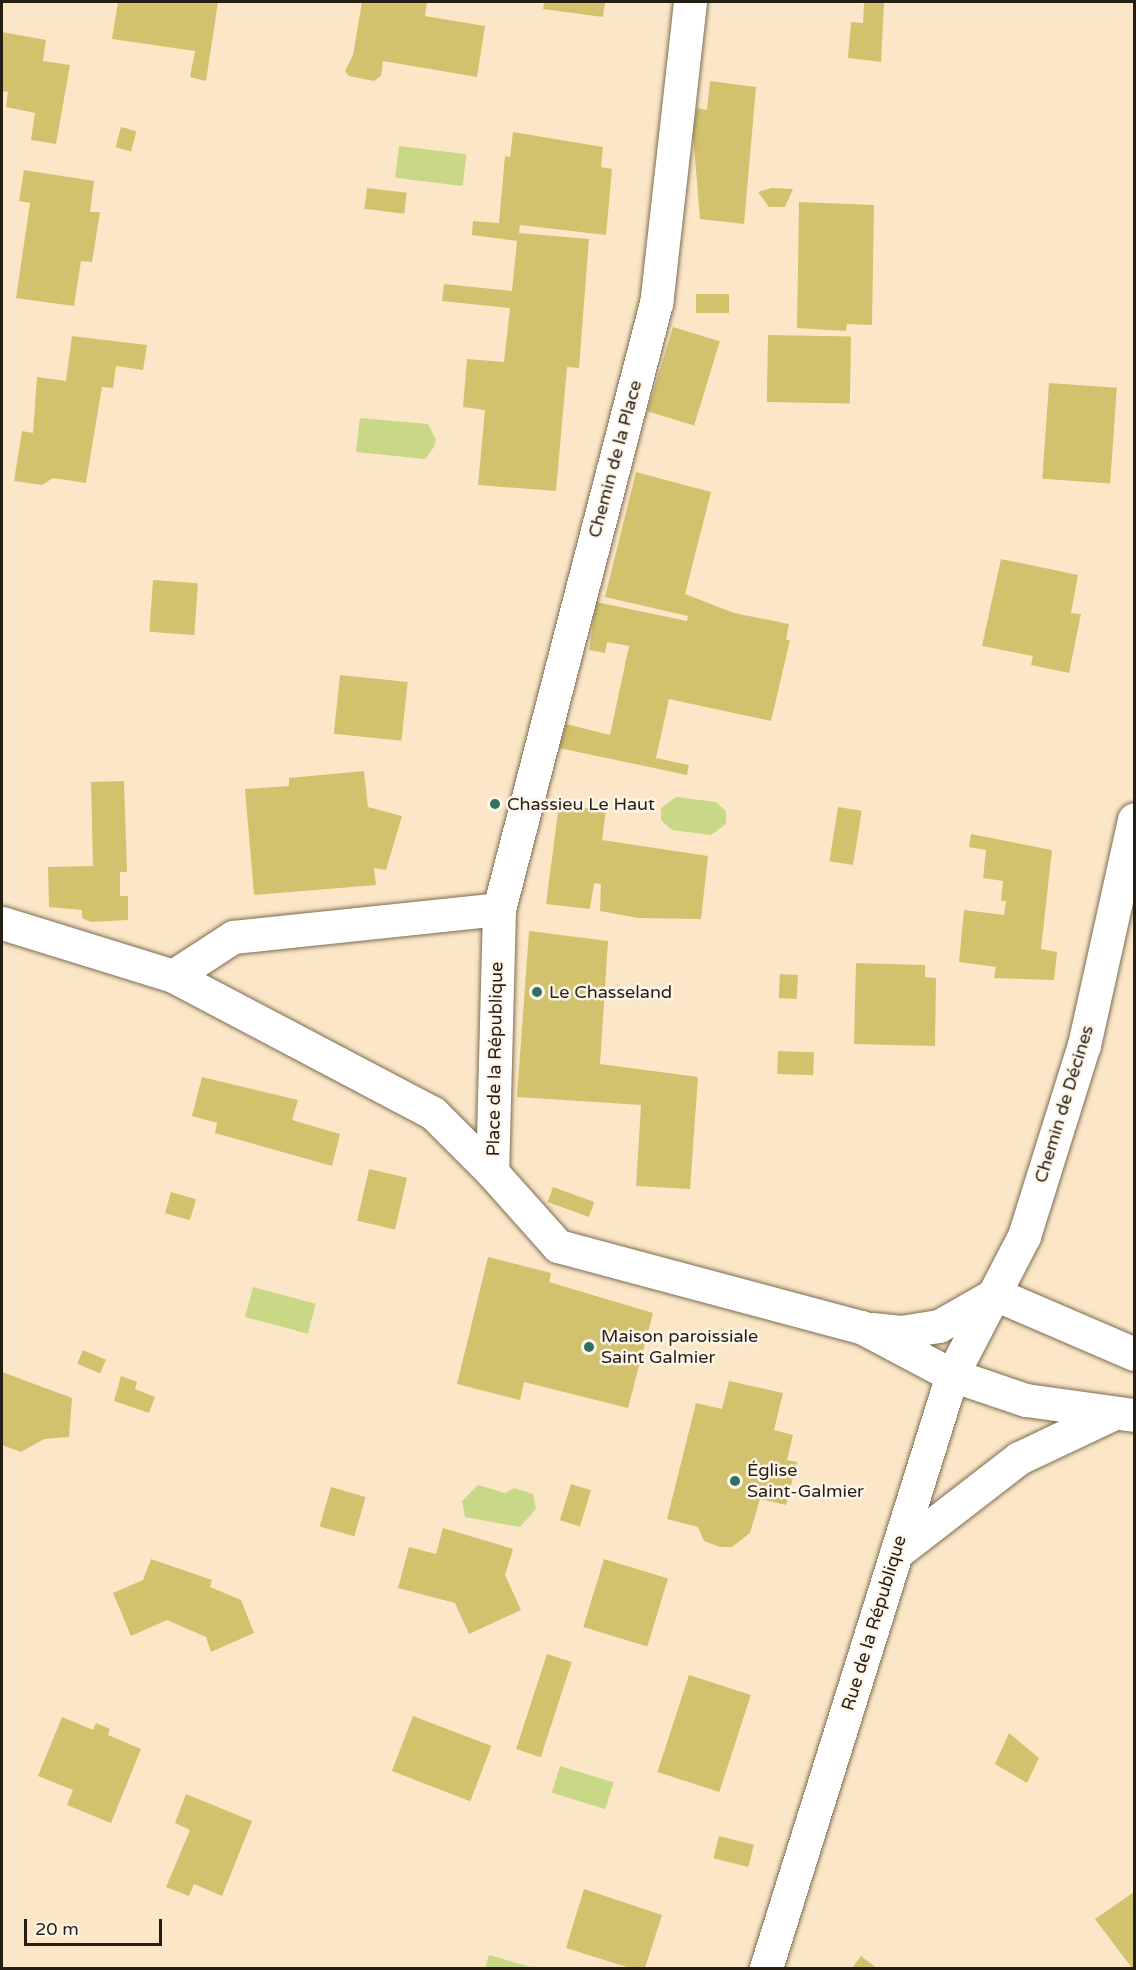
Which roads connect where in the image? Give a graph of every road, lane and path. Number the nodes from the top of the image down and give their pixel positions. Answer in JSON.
{"nodes":[{"id":1,"x":690,"y":2,"type":"edge"},
{"id":2,"x":1134,"y":819,"type":"edge"},
{"id":3,"x":499,"y":909,"type":"junction"},
{"id":4,"x":2,"y":923,"type":"edge"},
{"id":5,"x":173,"y":976,"type":"junction"},
{"id":6,"x":492,"y":1172,"type":"junction"},
{"id":7,"x":995,"y":1294,"type":"junction"},
{"id":8,"x":861,"y":1327,"type":"junction"},
{"id":9,"x":1134,"y":1354,"type":"edge"},
{"id":10,"x":952,"y":1375,"type":"junction"},
{"id":11,"x":1122,"y":1415,"type":"edge"},
{"id":12,"x":896,"y":1553,"type":"junction"},
{"id":13,"x":766,"y":1968,"type":"edge"}],
"edges":[{"from":1,"to":3,"type":"street","name":"Chemin de la Place"},
{"from":2,"to":7,"type":"street","name":"Chemin de Décines"},
{"from":3,"to":5,"type":"street"},
{"from":3,"to":6,"type":"street","name":"Place de la République"},
{"from":4,"to":5,"type":"street","name":"Place de la République"},
{"from":5,"to":6,"type":"street","name":"Place de la République"},
{"from":6,"to":8,"type":"street"},
{"from":7,"to":8,"type":"street"},
{"from":7,"to":9,"type":"street"},
{"from":7,"to":10,"type":"street","name":"Chemin de Décines"},
{"from":8,"to":10,"type":"street"},
{"from":10,"to":11,"type":"street"},
{"from":10,"to":12,"type":"street","name":"Rue de la République"},
{"from":11,"to":12,"type":"street"},
{"from":12,"to":13,"type":"street","name":"Rue de la République"}]}
